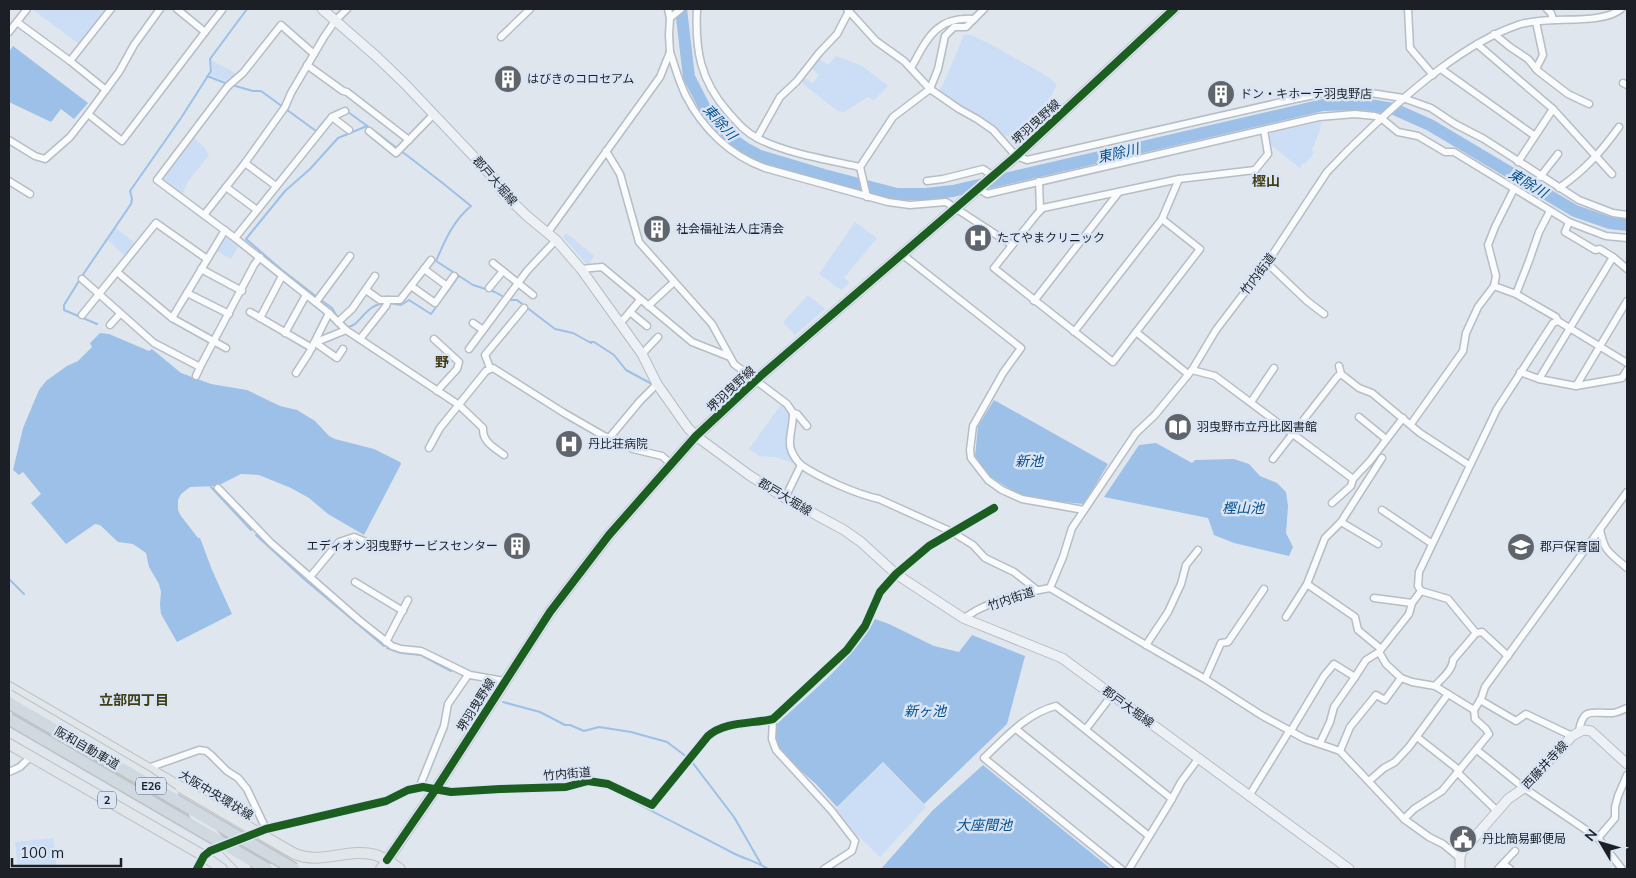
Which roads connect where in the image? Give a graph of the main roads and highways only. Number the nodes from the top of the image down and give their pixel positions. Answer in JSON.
{"nodes":[{"id":1,"x":322,"y":9,"type":"edge"},
{"id":2,"x":1174,"y":9,"type":"edge"},
{"id":3,"x":696,"y":436,"type":"junction"},
{"id":4,"x":9,"y":687,"type":"edge"},
{"id":5,"x":9,"y":695,"type":"edge"},
{"id":6,"x":9,"y":703,"type":"edge"},
{"id":7,"x":9,"y":719,"type":"edge"},
{"id":8,"x":9,"y":744,"type":"edge"},
{"id":9,"x":1627,"y":764,"type":"edge"},
{"id":10,"x":204,"y":856,"type":"junction"},
{"id":11,"x":387,"y":860,"type":"junction"},
{"id":12,"x":222,"y":869,"type":"edge"},
{"id":13,"x":230,"y":869,"type":"edge"},
{"id":14,"x":246,"y":869,"type":"edge"},
{"id":15,"x":266,"y":869,"type":"edge"},
{"id":16,"x":294,"y":869,"type":"edge"},
{"id":17,"x":381,"y":869,"type":"edge"},
{"id":18,"x":400,"y":869,"type":"edge"},
{"id":19,"x":1349,"y":869,"type":"edge"},
{"id":20,"x":1460,"y":869,"type":"edge"}],
"edges":[{"from":1,"to":3,"type":"main road","name":"郡戸大堀線"},
{"from":2,"to":3,"type":"main road","name":"堺羽曳野線"},
{"from":3,"to":11,"type":"main road","name":"堺羽曳野線"},
{"from":3,"to":19,"type":"main road","name":"郡戸大堀線"},
{"from":4,"to":11,"type":"main road","name":"大阪中央環状線"},
{"from":5,"to":14,"type":"main road","name":"大阪中央環状線","bridge":true},
{"from":6,"to":16,"type":"highway","name":"阪和自動車道","number":"E26","bridge":true},
{"from":7,"to":15,"type":"highway","name":"阪和自動車道","number":"E26","bridge":true},
{"from":8,"to":10,"type":"main road","number":"2"},
{"from":9,"to":20,"type":"main road","name":"西藤井寺線"},
{"from":10,"to":12,"type":"main road","number":"2"},
{"from":10,"to":13,"type":"main road"},
{"from":11,"to":17,"type":"main road","name":"堺羽曳野線"},
{"from":11,"to":18,"type":"main road","name":"大阪中央環状線"}]}
